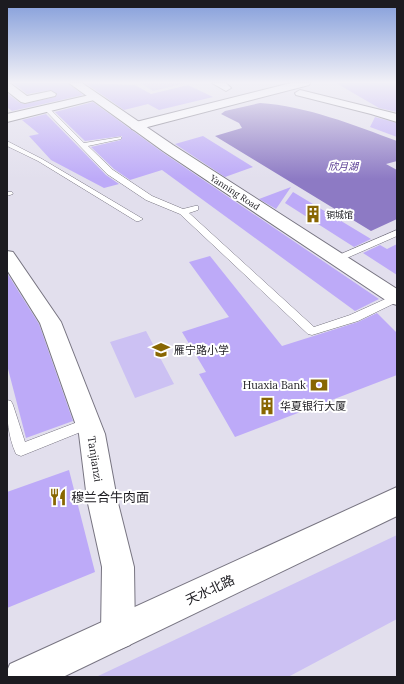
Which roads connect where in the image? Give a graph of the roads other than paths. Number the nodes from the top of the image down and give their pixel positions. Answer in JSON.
{"nodes":[{"id":1,"x":19,"y":115,"type":"edge"},
{"id":2,"x":54,"y":115,"type":"edge"},
{"id":3,"x":119,"y":115,"type":"edge"},
{"id":4,"x":198,"y":115,"type":"edge"},
{"id":5,"x":387,"y":115,"type":"edge"},
{"id":6,"x":7,"y":118,"type":"edge"},
{"id":7,"x":397,"y":118,"type":"edge"},
{"id":8,"x":140,"y":130,"type":"junction"},
{"id":9,"x":119,"y":138,"type":"dead end"},
{"id":10,"x":7,"y":143,"type":"edge"},
{"id":11,"x":83,"y":145,"type":"junction"},
{"id":12,"x":194,"y":208,"type":"dead end"},
{"id":13,"x":183,"y":212,"type":"junction"},
{"id":14,"x":139,"y":219,"type":"dead end"},
{"id":15,"x":397,"y":233,"type":"edge"},
{"id":16,"x":7,"y":256,"type":"edge"},
{"id":17,"x":337,"y":259,"type":"junction"},
{"id":18,"x":397,"y":298,"type":"edge"},
{"id":19,"x":7,"y":404,"type":"edge"},
{"id":20,"x":88,"y":423,"type":"junction"},
{"id":21,"x":397,"y":501,"type":"edge"},
{"id":22,"x":118,"y":633,"type":"junction"},
{"id":23,"x":23,"y":677,"type":"edge"}],
"edges":[{"from":1,"to":6,"type":"street"},
{"from":2,"to":11,"type":"lane"},
{"from":3,"to":8,"type":"street","name":"Yanning Road"},
{"from":4,"to":8,"type":"street"},
{"from":5,"to":7,"type":"street"},
{"from":8,"to":17,"type":"street","name":"Yanning Road"},
{"from":9,"to":11,"type":"lane"},
{"from":10,"to":14,"type":"lane"},
{"from":11,"to":13,"type":"lane"},
{"from":12,"to":13,"type":"lane"},
{"from":13,"to":18,"type":"lane"},
{"from":15,"to":17,"type":"lane"},
{"from":16,"to":20,"type":"street","name":"Tanjianzi"},
{"from":17,"to":18,"type":"street","name":"Yanning Road"},
{"from":19,"to":20,"type":"lane"},
{"from":20,"to":22,"type":"street","name":"Tanjianzi"},
{"from":21,"to":22,"type":"street","name":"天水北路"},
{"from":22,"to":23,"type":"street","name":"天水北路"}]}
